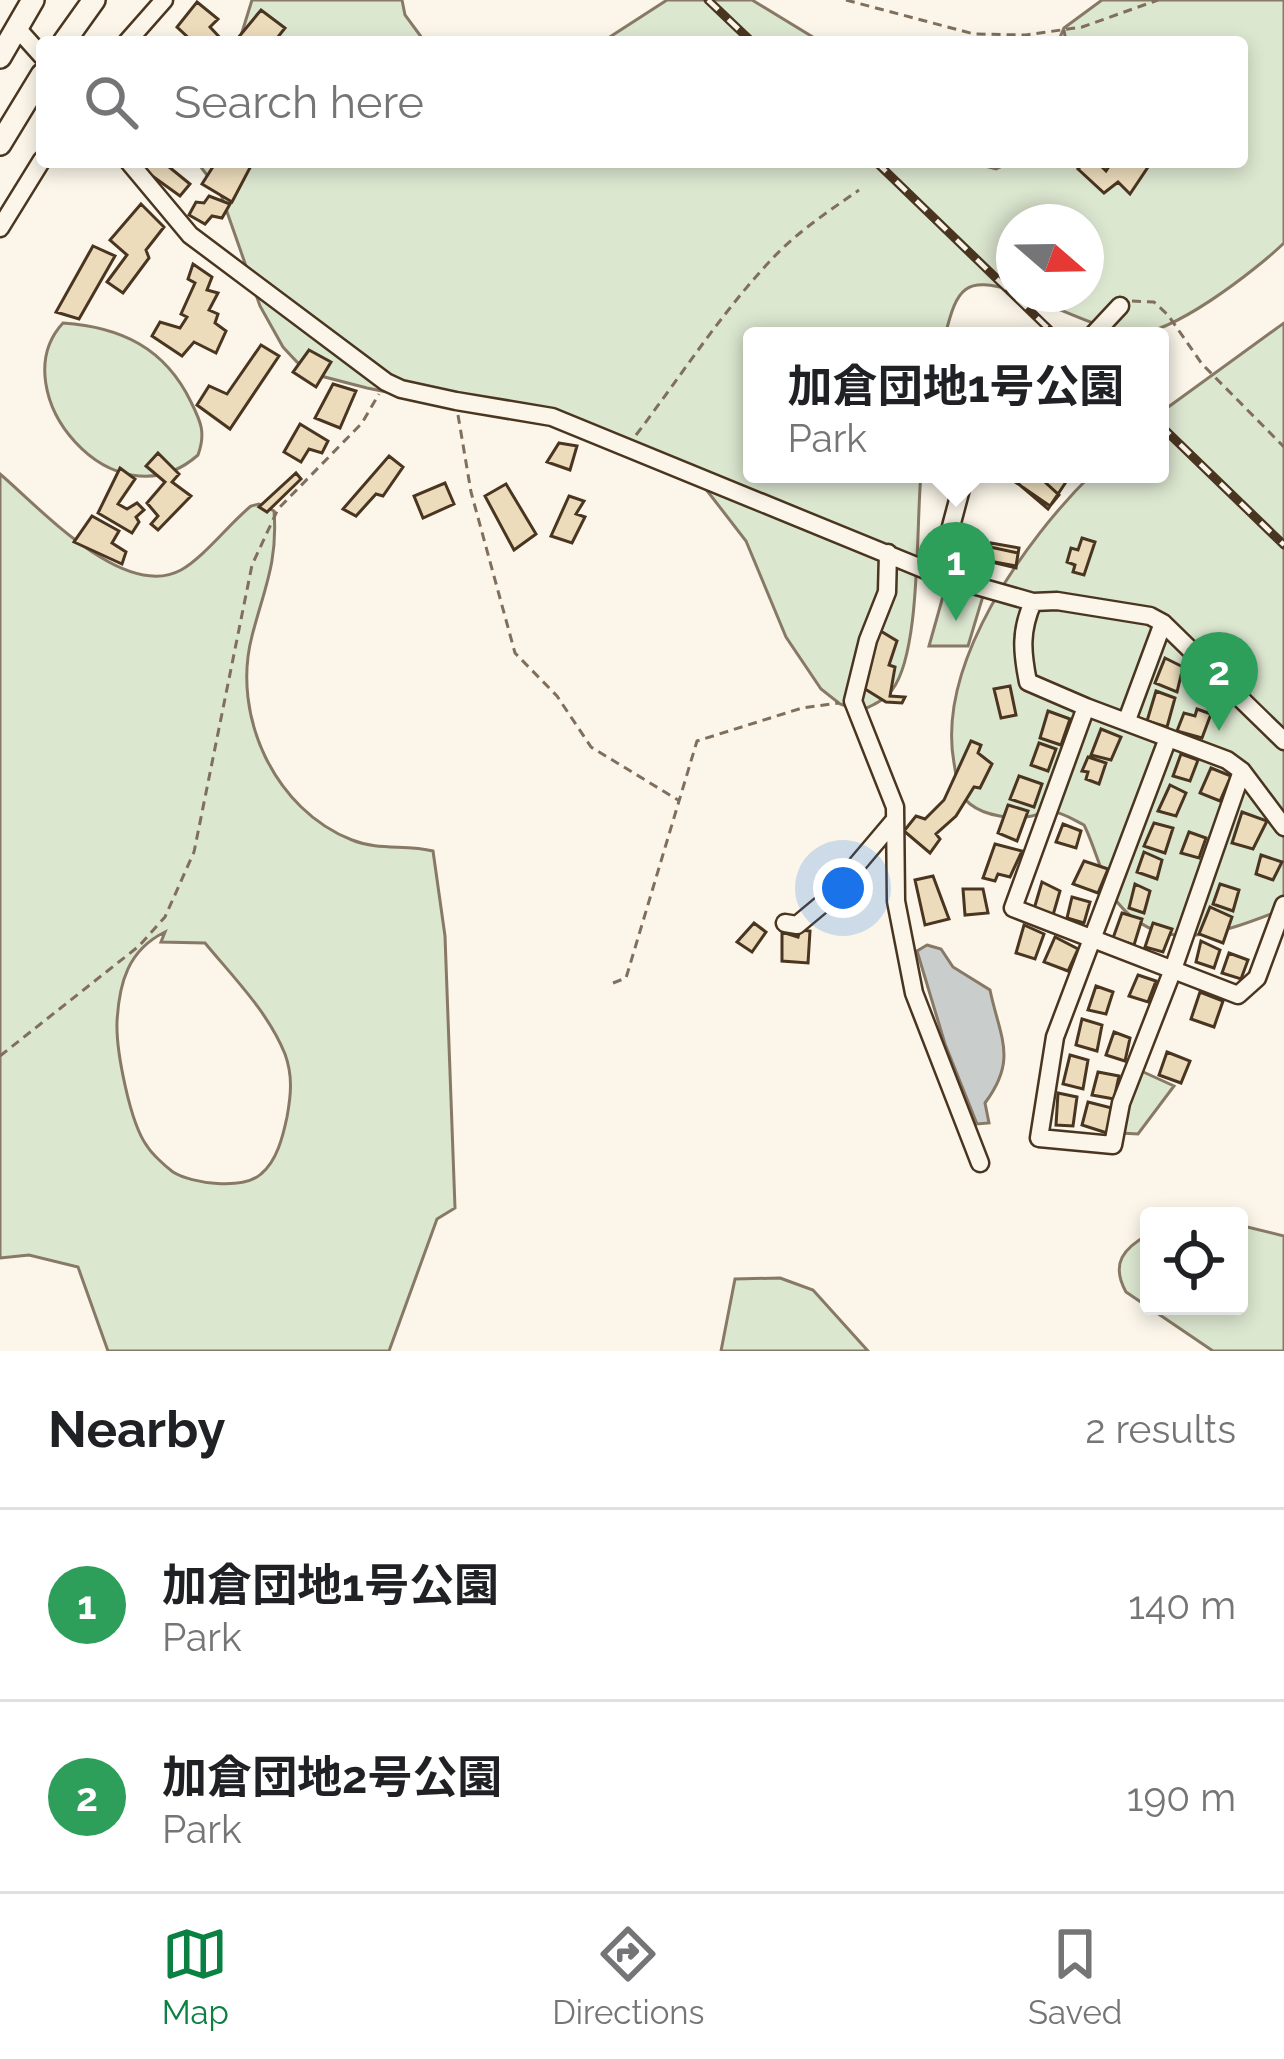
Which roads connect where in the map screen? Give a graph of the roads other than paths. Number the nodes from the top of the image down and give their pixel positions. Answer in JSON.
{"nodes":[{"id":1,"x":33,"y":0,"type":"edge"},
{"id":2,"x":94,"y":0,"type":"edge"},
{"id":3,"x":164,"y":0,"type":"edge"},
{"id":4,"x":16,"y":27,"type":"junction"},
{"id":5,"x":68,"y":36,"type":"edge"},
{"id":6,"x":132,"y":36,"type":"edge"},
{"id":7,"x":36,"y":49,"type":"edge"},
{"id":8,"x":0,"y":57,"type":"edge"},
{"id":9,"x":36,"y":85,"type":"edge"},
{"id":10,"x":0,"y":143,"type":"edge"},
{"id":11,"x":37,"y":168,"type":"edge"},
{"id":12,"x":134,"y":168,"type":"edge"},
{"id":13,"x":0,"y":228,"type":"edge"},
{"id":14,"x":1120,"y":306,"type":"road end"},
{"id":15,"x":1100,"y":327,"type":"edge"},
{"id":16,"x":963,"y":483,"type":"edge"},
{"id":17,"x":888,"y":553,"type":"junction"},
{"id":18,"x":938,"y":575,"type":"junction"},
{"id":19,"x":1033,"y":602,"type":"junction"},
{"id":20,"x":1163,"y":623,"type":"junction"},
{"id":21,"x":1086,"y":707,"type":"junction"},
{"id":22,"x":1127,"y":720,"type":"junction"},
{"id":23,"x":1168,"y":737,"type":"junction"},
{"id":24,"x":1284,"y":741,"type":"edge"},
{"id":25,"x":1242,"y":771,"type":"junction"},
{"id":26,"x":893,"y":823,"type":"junction"},
{"id":27,"x":1284,"y":827,"type":"edge"},
{"id":28,"x":1284,"y":904,"type":"edge"},
{"id":29,"x":784,"y":923,"type":"dead end"},
{"id":30,"x":1092,"y":940,"type":"junction"},
{"id":31,"x":1172,"y":972,"type":"junction"},
{"id":32,"x":980,"y":1163,"type":"dead end"}],
"edges":[{"from":1,"to":4,"type":"main road"},
{"from":2,"to":5,"type":"main road"},
{"from":3,"to":6,"type":"street"},
{"from":4,"to":7,"type":"street"},
{"from":4,"to":8,"type":"main road"},
{"from":9,"to":10,"type":"main road"},
{"from":11,"to":13,"type":"street"},
{"from":12,"to":17,"type":"street"},
{"from":14,"to":15,"type":"street"},
{"from":16,"to":18,"type":"street"},
{"from":17,"to":18,"type":"street"},
{"from":17,"to":26,"type":"street"},
{"from":18,"to":19,"type":"street"},
{"from":19,"to":20,"type":"street"},
{"from":19,"to":21,"type":"street"},
{"from":20,"to":22,"type":"street"},
{"from":20,"to":24,"type":"street"},
{"from":21,"to":22,"type":"street"},
{"from":21,"to":30,"type":"street"},
{"from":22,"to":23,"type":"street"},
{"from":23,"to":25,"type":"street"},
{"from":23,"to":30,"type":"street"},
{"from":25,"to":27,"type":"street"},
{"from":25,"to":31,"type":"street"},
{"from":26,"to":29,"type":"street"},
{"from":26,"to":32,"type":"street"},
{"from":28,"to":31,"type":"street"},
{"from":30,"to":31,"type":"street"},
{"from":30,"to":31,"type":"street"}]}
